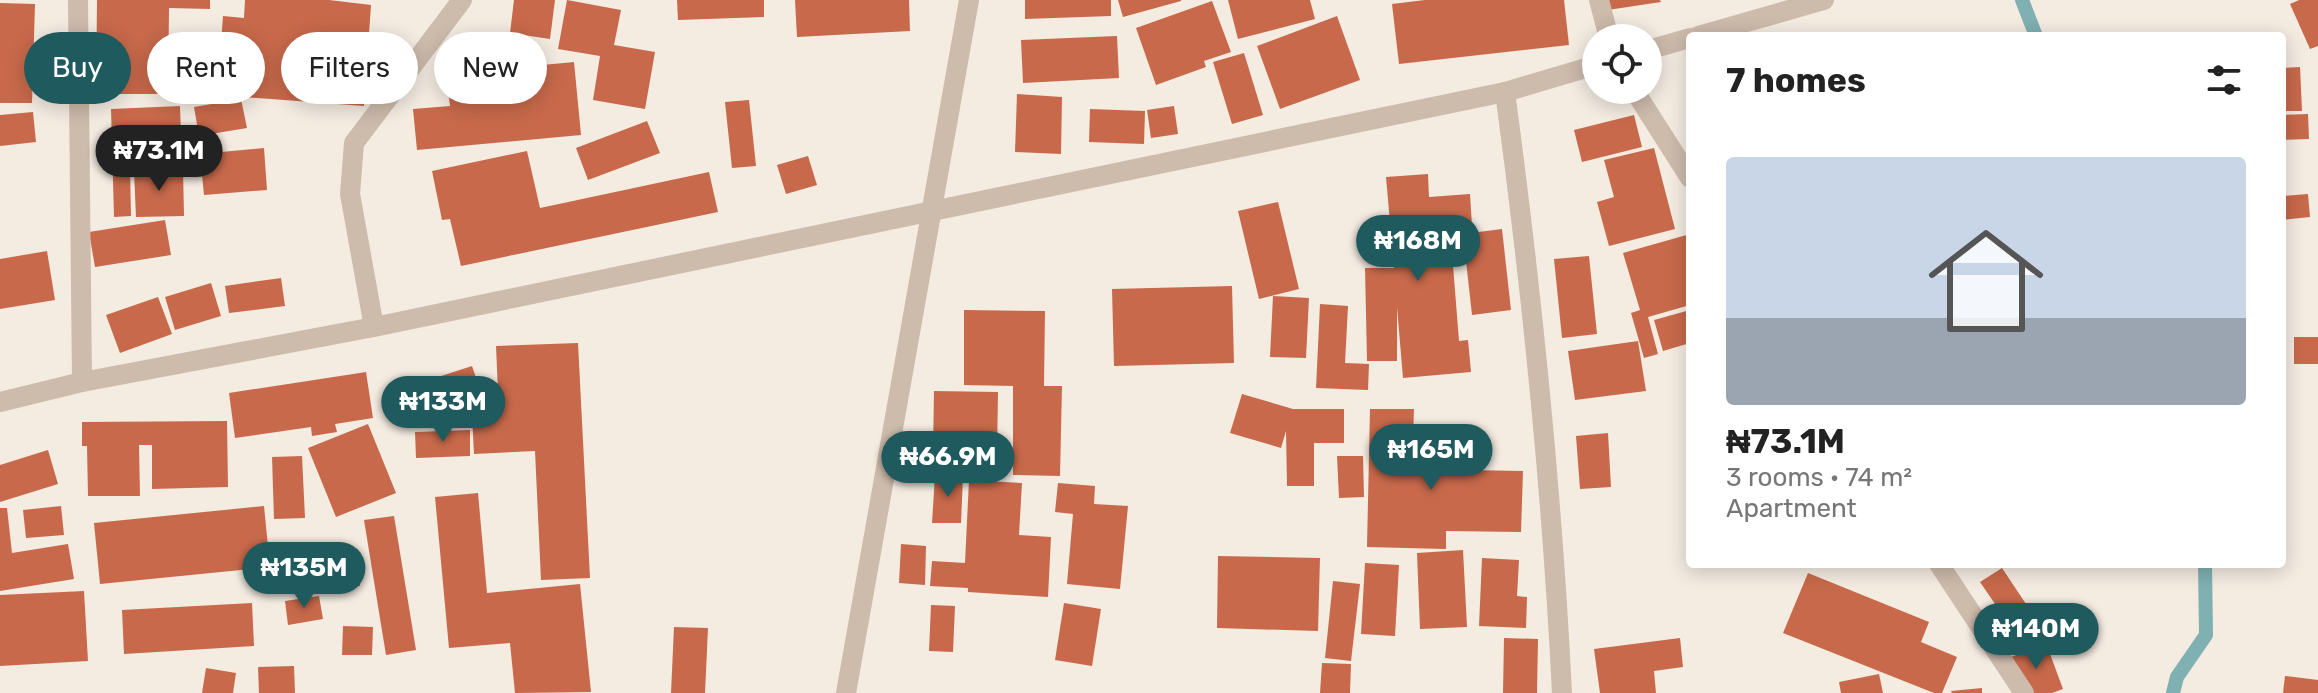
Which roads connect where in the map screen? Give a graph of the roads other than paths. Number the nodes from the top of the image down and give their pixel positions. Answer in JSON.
{"nodes":[{"id":1,"x":78,"y":0,"type":"edge"},
{"id":2,"x":462,"y":0,"type":"edge"},
{"id":3,"x":969,"y":0,"type":"edge"},
{"id":4,"x":1599,"y":0,"type":"edge"},
{"id":5,"x":1824,"y":0,"type":"edge"},
{"id":6,"x":1605,"y":24,"type":"edge"},
{"id":7,"x":1712,"y":32,"type":"edge"},
{"id":8,"x":1686,"y":39,"type":"edge"},
{"id":9,"x":1662,"y":46,"type":"edge"},
{"id":10,"x":1582,"y":69,"type":"edge"},
{"id":11,"x":1505,"y":92,"type":"junction"},
{"id":12,"x":1643,"y":104,"type":"edge"},
{"id":13,"x":1686,"y":172,"type":"edge"},
{"id":14,"x":932,"y":212,"type":"junction"},
{"id":15,"x":374,"y":327,"type":"junction"},
{"id":16,"x":82,"y":382,"type":"junction"},
{"id":17,"x":0,"y":402,"type":"edge"},
{"id":18,"x":1942,"y":568,"type":"edge"},
{"id":19,"x":846,"y":693,"type":"edge"},
{"id":20,"x":1562,"y":693,"type":"edge"},
{"id":21,"x":2024,"y":693,"type":"edge"}],
"edges":[{"from":1,"to":16,"type":"street"},
{"from":2,"to":15,"type":"street"},
{"from":3,"to":14,"type":"street"},
{"from":4,"to":6,"type":"street"},
{"from":5,"to":7,"type":"street"},
{"from":8,"to":9,"type":"street"},
{"from":10,"to":11,"type":"street"},
{"from":11,"to":14,"type":"street"},
{"from":11,"to":20,"type":"street"},
{"from":12,"to":13,"type":"street"},
{"from":14,"to":15,"type":"street"},
{"from":14,"to":19,"type":"street"},
{"from":15,"to":16,"type":"street"},
{"from":16,"to":17,"type":"street"},
{"from":18,"to":21,"type":"street"}]}
